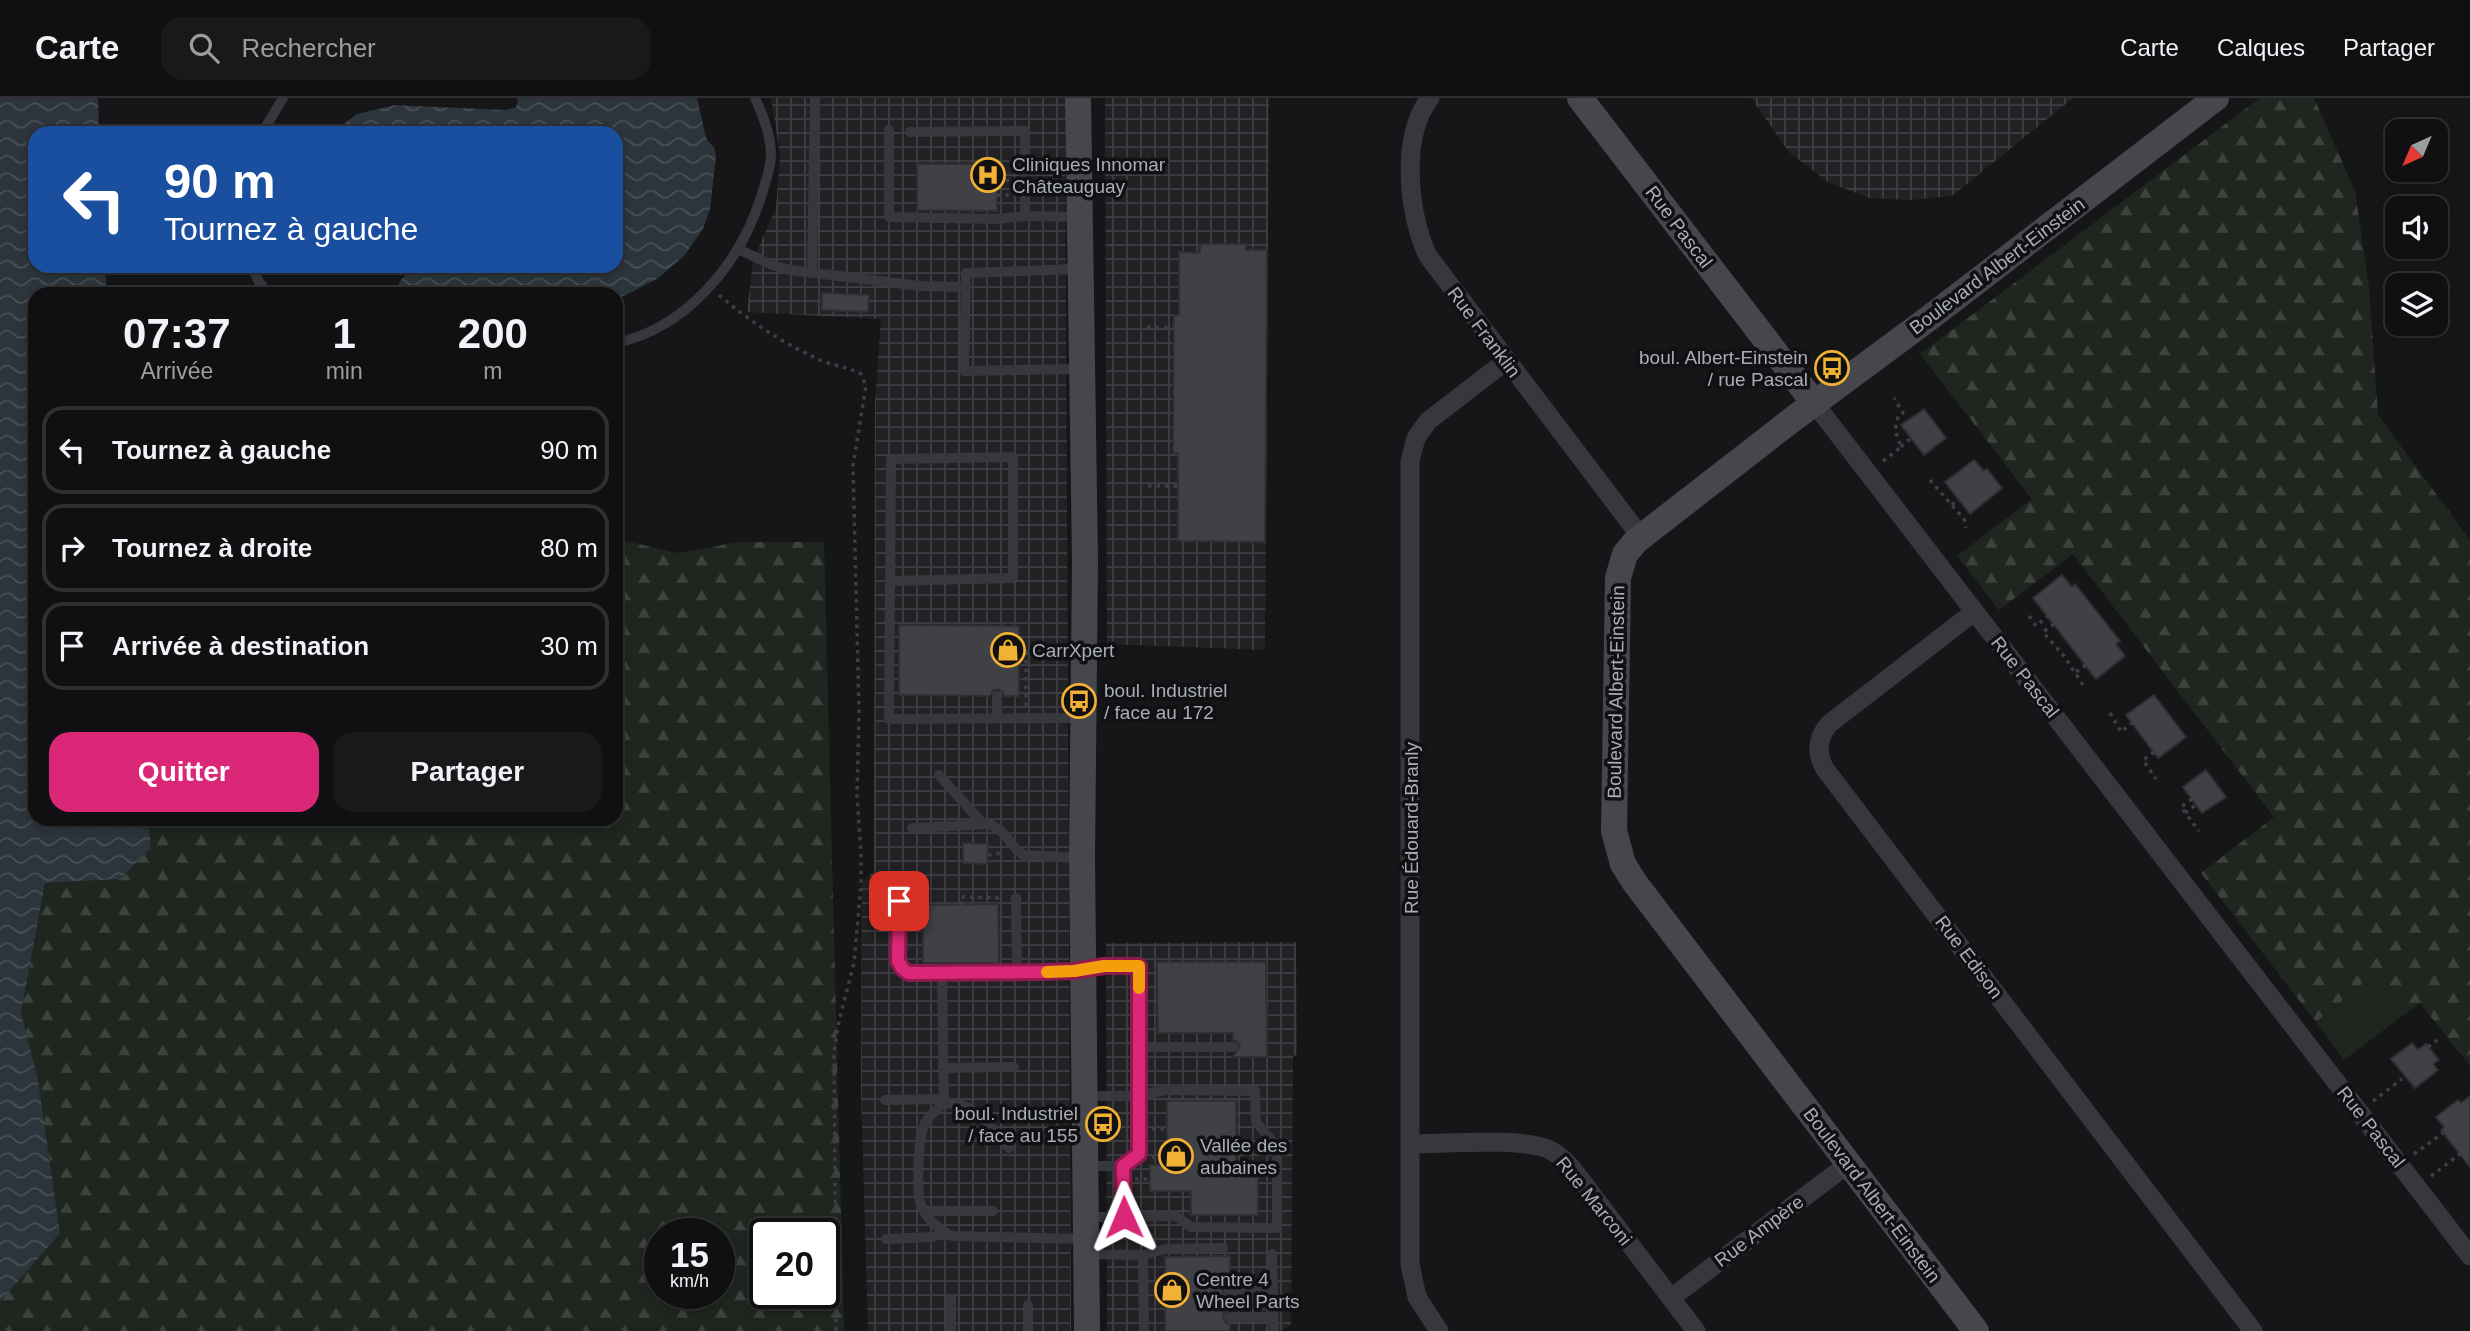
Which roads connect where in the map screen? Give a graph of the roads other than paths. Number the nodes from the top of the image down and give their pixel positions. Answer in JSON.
{"nodes":[{"id":1,"x":283,"y":98,"type":"edge"},
{"id":2,"x":755,"y":98,"type":"edge"},
{"id":3,"x":815,"y":98,"type":"edge"},
{"id":4,"x":1078,"y":98,"type":"edge"},
{"id":5,"x":1430,"y":98,"type":"edge"},
{"id":6,"x":1580,"y":98,"type":"edge"},
{"id":7,"x":2216,"y":98,"type":"edge"},
{"id":8,"x":266,"y":126,"type":"edge"},
{"id":9,"x":889,"y":130,"type":"dead end"},
{"id":10,"x":910,"y":132,"type":"dead end"},
{"id":11,"x":1025,"y":216,"type":"junction"},
{"id":12,"x":1080,"y":217,"type":"junction"},
{"id":13,"x":738,"y":249,"type":"junction"},
{"id":14,"x":1082,"y":269,"type":"junction"},
{"id":15,"x":812,"y":273,"type":"junction"},
{"id":16,"x":966,"y":287,"type":"junction"},
{"id":17,"x":623,"y":340,"type":"edge"},
{"id":18,"x":1506,"y":361,"type":"junction"},
{"id":19,"x":1083,"y":369,"type":"junction"},
{"id":20,"x":1815,"y":404,"type":"junction"},
{"id":21,"x":1641,"y":537,"type":"junction"},
{"id":22,"x":890,"y":581,"type":"junction"},
{"id":23,"x":1974,"y":612,"type":"junction"},
{"id":24,"x":997,"y":696,"type":"dead end"},
{"id":25,"x":997,"y":718,"type":"junction"},
{"id":26,"x":1085,"y":718,"type":"junction"},
{"id":27,"x":940,"y":775,"type":"dead end"},
{"id":28,"x":983,"y":824,"type":"junction"},
{"id":29,"x":912,"y":828,"type":"dead end"},
{"id":30,"x":1082,"y":858,"type":"junction"},
{"id":31,"x":1016,"y":898,"type":"dead end"},
{"id":32,"x":899,"y":901,"type":"dead end"},
{"id":33,"x":1084,"y":970,"type":"junction"},
{"id":34,"x":1017,"y":973,"type":"junction"},
{"id":35,"x":942,"y":974,"type":"junction"},
{"id":36,"x":1138,"y":1047,"type":"junction"},
{"id":37,"x":1233,"y":1047,"type":"dead end"},
{"id":38,"x":1014,"y":1066,"type":"dead end"},
{"id":39,"x":943,"y":1068,"type":"junction"},
{"id":40,"x":1086,"y":1096,"type":"junction"},
{"id":41,"x":1138,"y":1096,"type":"junction"},
{"id":42,"x":885,"y":1100,"type":"dead end"},
{"id":43,"x":944,"y":1101,"type":"junction"},
{"id":44,"x":1411,"y":1144,"type":"junction"},
{"id":45,"x":1009,"y":1148,"type":"dead end"},
{"id":46,"x":1848,"y":1164,"type":"junction"},
{"id":47,"x":1086,"y":1166,"type":"junction"},
{"id":48,"x":1123,"y":1166,"type":"junction"},
{"id":49,"x":924,"y":1211,"type":"junction"},
{"id":50,"x":993,"y":1211,"type":"dead end"},
{"id":51,"x":1124,"y":1217,"type":"junction"},
{"id":52,"x":943,"y":1232,"type":"junction"},
{"id":53,"x":1086,"y":1237,"type":"junction"},
{"id":54,"x":887,"y":1239,"type":"dead end"},
{"id":55,"x":2467,"y":1245,"type":"edge"},
{"id":56,"x":1223,"y":1248,"type":"dead end"},
{"id":57,"x":1272,"y":1254,"type":"dead end"},
{"id":58,"x":1143,"y":1255,"type":"junction"},
{"id":59,"x":1273,"y":1291,"type":"junction"},
{"id":60,"x":1230,"y":1292,"type":"dead end"},
{"id":61,"x":1671,"y":1298,"type":"junction"},
{"id":62,"x":951,"y":1299,"type":"dead end"},
{"id":63,"x":1028,"y":1306,"type":"dead end"},
{"id":64,"x":1230,"y":1317,"type":"dead end"},
{"id":65,"x":1273,"y":1317,"type":"junction"},
{"id":66,"x":951,"y":1331,"type":"edge"},
{"id":67,"x":1028,"y":1331,"type":"edge"},
{"id":68,"x":1087,"y":1331,"type":"edge"},
{"id":69,"x":1144,"y":1331,"type":"edge"},
{"id":70,"x":1274,"y":1331,"type":"edge"},
{"id":71,"x":1439,"y":1331,"type":"edge"},
{"id":72,"x":1696,"y":1331,"type":"edge"},
{"id":73,"x":1976,"y":1331,"type":"edge"},
{"id":74,"x":2253,"y":1331,"type":"edge"}],
"edges":[{"from":1,"to":8,"type":"lane"},
{"from":2,"to":13,"type":"lane"},
{"from":3,"to":15,"type":"lane"},
{"from":4,"to":12,"type":"street"},
{"from":5,"to":18,"type":"street","name":"Rue Franklin"},
{"from":6,"to":20,"type":"street","name":"Rue Pascal"},
{"from":7,"to":20,"type":"street","name":"Boulevard Albert-Einstein"},
{"from":9,"to":11,"type":"lane"},
{"from":10,"to":11,"type":"lane"},
{"from":11,"to":12,"type":"lane"},
{"from":12,"to":14,"type":"street"},
{"from":13,"to":15,"type":"lane"},
{"from":13,"to":17,"type":"lane"},
{"from":14,"to":16,"type":"lane"},
{"from":14,"to":19,"type":"street"},
{"from":15,"to":16,"type":"lane"},
{"from":16,"to":19,"type":"lane"},
{"from":18,"to":21,"type":"street","name":"Rue Franklin"},
{"from":18,"to":44,"type":"street","name":"Rue Édouard-Branly"},
{"from":19,"to":26,"type":"street"},
{"from":20,"to":21,"type":"street","name":"Boulevard Albert-Einstein"},
{"from":20,"to":23,"type":"street","name":"Rue Pascal"},
{"from":21,"to":46,"type":"street","name":"Boulevard Albert-Einstein"},
{"from":22,"to":22,"type":"lane"},
{"from":22,"to":25,"type":"lane"},
{"from":23,"to":55,"type":"street","name":"Rue Pascal"},
{"from":23,"to":74,"type":"street","name":"Rue Edison"},
{"from":24,"to":25,"type":"lane"},
{"from":25,"to":26,"type":"lane"},
{"from":26,"to":30,"type":"street"},
{"from":27,"to":28,"type":"lane"},
{"from":28,"to":29,"type":"lane"},
{"from":28,"to":30,"type":"lane"},
{"from":30,"to":33,"type":"street"},
{"from":31,"to":34,"type":"lane"},
{"from":32,"to":35,"type":"lane"},
{"from":33,"to":34,"type":"lane"},
{"from":33,"to":36,"type":"lane"},
{"from":33,"to":40,"type":"street"},
{"from":34,"to":35,"type":"lane"},
{"from":35,"to":39,"type":"lane"},
{"from":36,"to":37,"type":"lane"},
{"from":36,"to":41,"type":"lane"},
{"from":38,"to":39,"type":"lane"},
{"from":39,"to":43,"type":"lane"},
{"from":40,"to":41,"type":"lane"},
{"from":40,"to":47,"type":"street"},
{"from":41,"to":48,"type":"lane"},
{"from":41,"to":51,"type":"lane"},
{"from":42,"to":43,"type":"lane"},
{"from":43,"to":45,"type":"lane"},
{"from":43,"to":49,"type":"lane"},
{"from":44,"to":61,"type":"street","name":"Rue Marconi"},
{"from":44,"to":71,"type":"street","name":"Rue Édouard-Branly"},
{"from":46,"to":61,"type":"street","name":"Rue Ampère"},
{"from":46,"to":73,"type":"street","name":"Boulevard Albert-Einstein"},
{"from":47,"to":48,"type":"lane"},
{"from":47,"to":53,"type":"street"},
{"from":48,"to":51,"type":"lane"},
{"from":49,"to":50,"type":"lane"},
{"from":49,"to":52,"type":"lane"},
{"from":51,"to":53,"type":"lane"},
{"from":52,"to":53,"type":"lane"},
{"from":52,"to":54,"type":"lane"},
{"from":53,"to":58,"type":"lane"},
{"from":53,"to":68,"type":"street"},
{"from":56,"to":58,"type":"lane"},
{"from":57,"to":59,"type":"lane"},
{"from":58,"to":69,"type":"lane"},
{"from":59,"to":60,"type":"lane"},
{"from":59,"to":65,"type":"lane"},
{"from":61,"to":72,"type":"street","name":"Rue Marconi"},
{"from":62,"to":66,"type":"lane"},
{"from":63,"to":67,"type":"lane"},
{"from":64,"to":65,"type":"lane"},
{"from":65,"to":70,"type":"lane"}]}
